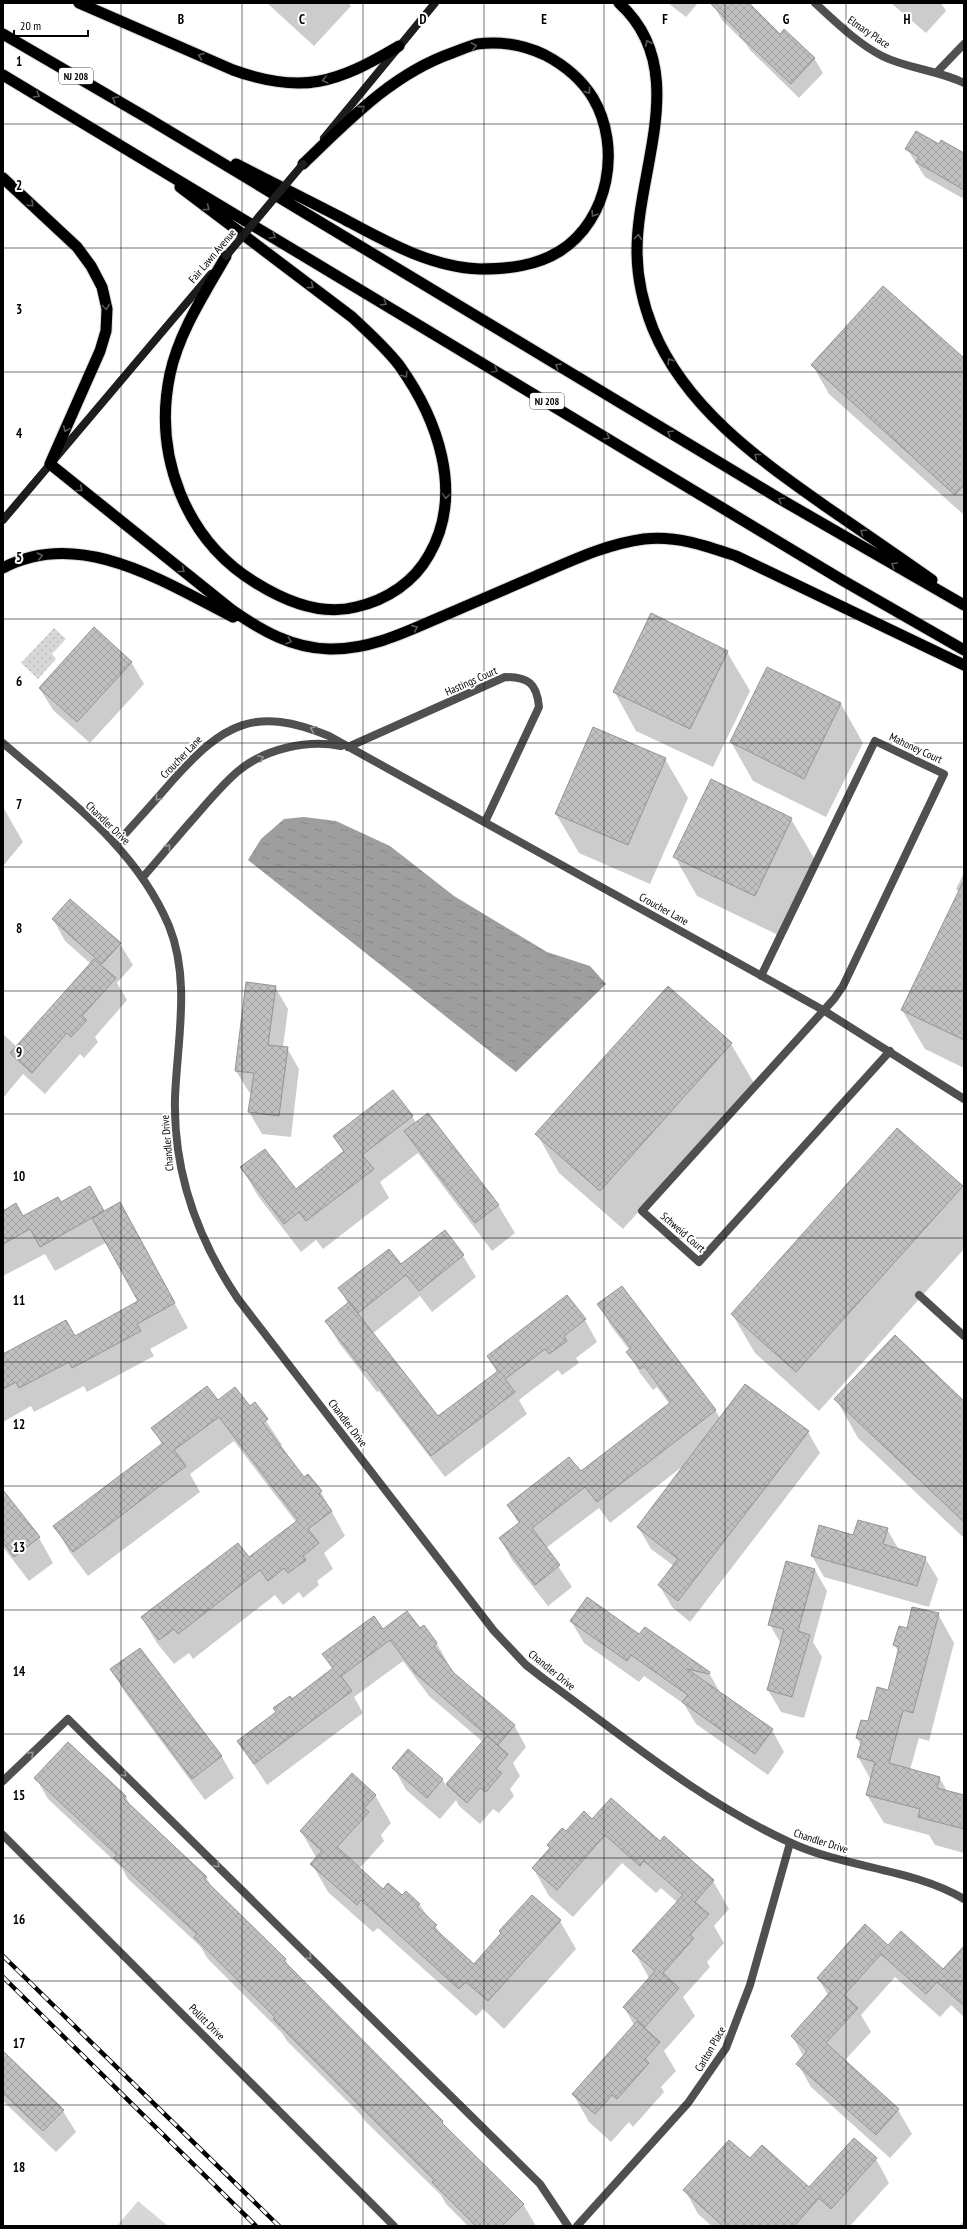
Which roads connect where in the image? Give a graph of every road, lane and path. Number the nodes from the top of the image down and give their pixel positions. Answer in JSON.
{"nodes":[{"id":1,"x":79,"y":3,"type":"edge"},
{"id":2,"x":435,"y":3,"type":"edge"},
{"id":3,"x":619,"y":3,"type":"edge"},
{"id":4,"x":815,"y":3,"type":"edge"},
{"id":5,"x":3,"y":34,"type":"edge"},
{"id":6,"x":964,"y":44,"type":"edge"},
{"id":7,"x":399,"y":46,"type":"junction"},
{"id":8,"x":937,"y":72,"type":"junction"},
{"id":9,"x":3,"y":75,"type":"edge"},
{"id":10,"x":964,"y":82,"type":"edge"},
{"id":11,"x":149,"y":119,"type":"junction"},
{"id":12,"x":131,"y":151,"type":"junction"},
{"id":13,"x":303,"y":164,"type":"junction"},
{"id":14,"x":3,"y":178,"type":"edge"},
{"id":15,"x":226,"y":256,"type":"junction"},
{"id":16,"x":50,"y":464,"type":"junction"},
{"id":17,"x":3,"y":520,"type":"edge"},
{"id":18,"x":3,"y":568,"type":"edge"},
{"id":19,"x":964,"y":602,"type":"edge"},
{"id":20,"x":964,"y":605,"type":"edge"},
{"id":21,"x":261,"y":631,"type":"junction"},
{"id":22,"x":964,"y":650,"type":"edge"},
{"id":23,"x":964,"y":665,"type":"edge"},
{"id":24,"x":3,"y":743,"type":"edge"},
{"id":25,"x":348,"y":748,"type":"junction"},
{"id":26,"x":485,"y":822,"type":"junction"},
{"id":27,"x":116,"y":844,"type":"junction"},
{"id":28,"x":143,"y":877,"type":"junction"},
{"id":29,"x":762,"y":976,"type":"junction"},
{"id":30,"x":823,"y":1010,"type":"junction"},
{"id":31,"x":890,"y":1051,"type":"junction"},
{"id":32,"x":964,"y":1099,"type":"edge"},
{"id":33,"x":919,"y":1295,"type":"dead end"},
{"id":34,"x":964,"y":1336,"type":"edge"},
{"id":35,"x":3,"y":1781,"type":"edge"},
{"id":36,"x":3,"y":1835,"type":"edge"},
{"id":37,"x":790,"y":1843,"type":"junction"},
{"id":38,"x":964,"y":1900,"type":"edge"},
{"id":39,"x":394,"y":2226,"type":"edge"},
{"id":40,"x":568,"y":2226,"type":"edge"},
{"id":41,"x":577,"y":2226,"type":"edge"}],
"edges":[{"from":7,"to":1,"type":"highway","one_way":true},
{"from":2,"to":7,"type":"main road","name":"Fair Lawn Avenue"},
{"from":19,"to":3,"type":"highway","one_way":true},
{"from":4,"to":8,"type":"street","name":"Elmary Place"},
{"from":11,"to":5,"type":"highway","number":"NJ 208","one_way":true},
{"from":6,"to":8,"type":"street"},
{"from":7,"to":13,"type":"main road","name":"Fair Lawn Avenue"},
{"from":8,"to":10,"type":"street","name":"Elmary Place"},
{"from":9,"to":12,"type":"highway","number":"NJ 208","one_way":true},
{"from":13,"to":11,"type":"highway","one_way":true},
{"from":20,"to":11,"type":"highway","number":"NJ 208","one_way":true},
{"from":12,"to":15,"type":"highway","one_way":true},
{"from":12,"to":22,"type":"highway","number":"NJ 208","one_way":true},
{"from":13,"to":15,"type":"main road","name":"Fair Lawn Avenue","bridge":true},
{"from":14,"to":16,"type":"highway","one_way":true},
{"from":15,"to":16,"type":"main road","name":"Fair Lawn Avenue"},
{"from":16,"to":17,"type":"main road","name":"Fair Lawn Avenue"},
{"from":16,"to":21,"type":"highway","one_way":true},
{"from":18,"to":21,"type":"highway","one_way":true},
{"from":21,"to":23,"type":"highway","one_way":true},
{"from":24,"to":27,"type":"street","name":"Chandler Drive"},
{"from":25,"to":26,"type":"street","name":"Croucher Lane"},
{"from":25,"to":26,"type":"street","name":"Hastings Court"},
{"from":25,"to":27,"type":"street","name":"Croucher Lane","one_way":true},
{"from":28,"to":25,"type":"street","name":"Croucher Lane","one_way":true},
{"from":26,"to":29,"type":"street","name":"Croucher Lane"},
{"from":27,"to":28,"type":"street","name":"Chandler Drive"},
{"from":28,"to":37,"type":"street","name":"Chandler Drive"},
{"from":29,"to":30,"type":"street","name":"Croucher Lane"},
{"from":29,"to":30,"type":"street","name":"Mahoney Court"},
{"from":30,"to":31,"type":"street","name":"Croucher Lane"},
{"from":30,"to":31,"type":"street","name":"Schweid Court"},
{"from":31,"to":32,"type":"street","name":"Croucher Lane"},
{"from":33,"to":34,"type":"street"},
{"from":35,"to":40,"type":"street","one_way":true},
{"from":36,"to":39,"type":"street","name":"Pollitt Drive"},
{"from":37,"to":38,"type":"street","name":"Chandler Drive"},
{"from":37,"to":41,"type":"street","name":"Carlton Place"}]}
